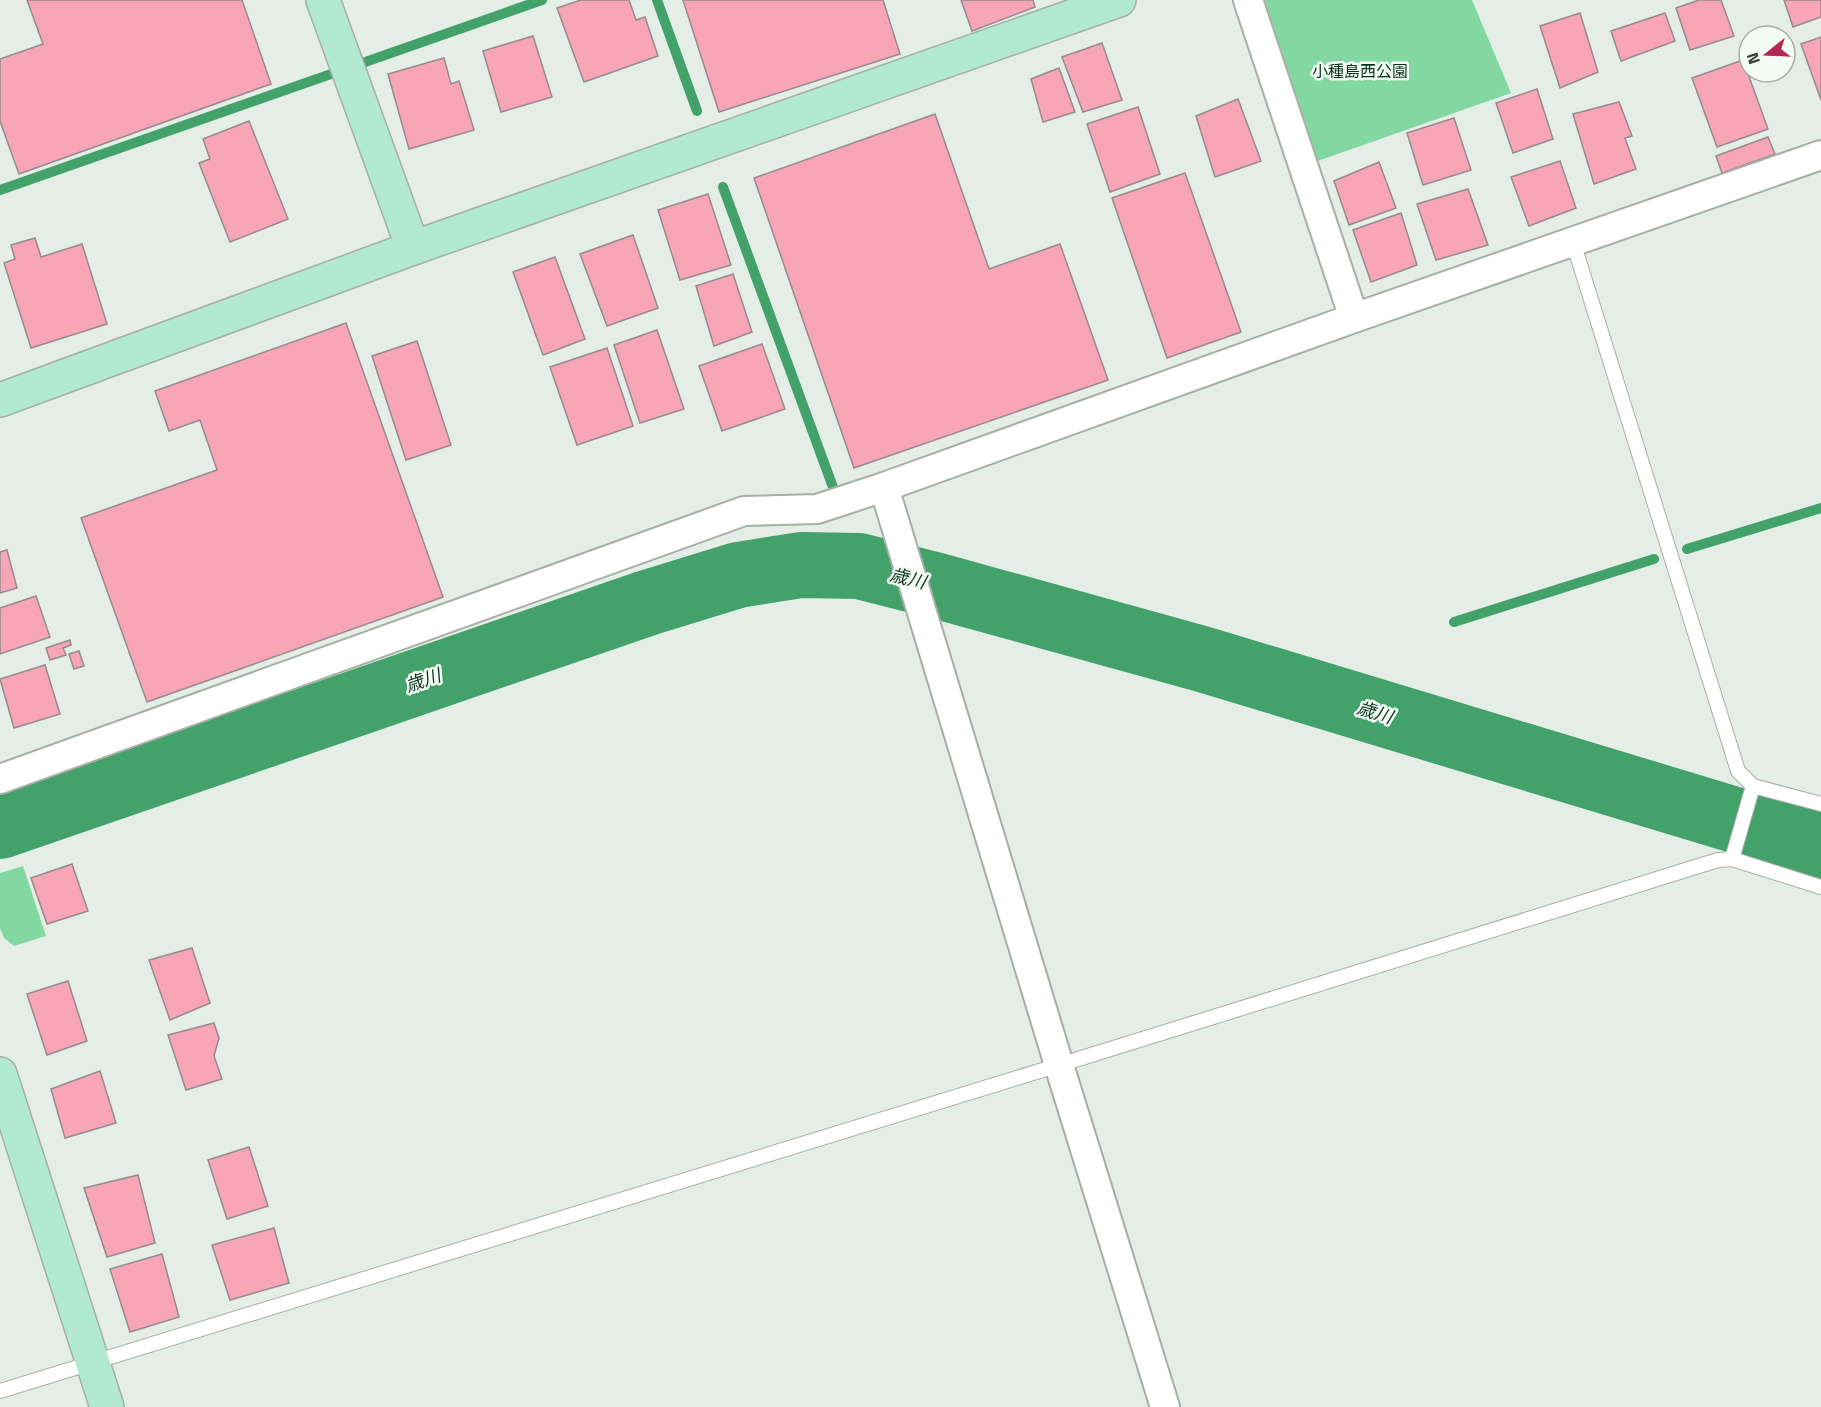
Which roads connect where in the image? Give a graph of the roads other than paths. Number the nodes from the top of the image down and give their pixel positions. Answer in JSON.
{"nodes":[{"id":1,"x":322,"y":0,"type":"edge"},
{"id":2,"x":1119,"y":0,"type":"edge"},
{"id":3,"x":1248,"y":0,"type":"edge"},
{"id":4,"x":1821,"y":155,"type":"edge"},
{"id":5,"x":1573,"y":243,"type":"junction"},
{"id":6,"x":413,"y":248,"type":"junction"},
{"id":7,"x":1354,"y":318,"type":"junction"},
{"id":8,"x":0,"y":400,"type":"edge"},
{"id":9,"x":884,"y":487,"type":"junction"},
{"id":10,"x":0,"y":778,"type":"edge"},
{"id":11,"x":1751,"y":793,"type":"junction"},
{"id":12,"x":1821,"y":804,"type":"edge"},
{"id":13,"x":1732,"y":859,"type":"junction"},
{"id":14,"x":1821,"y":887,"type":"edge"},
{"id":15,"x":1059,"y":1065,"type":"junction"},
{"id":16,"x":0,"y":1074,"type":"edge"},
{"id":17,"x":93,"y":1362,"type":"junction"},
{"id":18,"x":0,"y":1391,"type":"edge"},
{"id":19,"x":107,"y":1407,"type":"edge"},
{"id":20,"x":1165,"y":1407,"type":"edge"}],
"edges":[{"from":1,"to":6,"type":"street"},
{"from":2,"to":6,"type":"street"},
{"from":3,"to":7,"type":"street"},
{"from":4,"to":5,"type":"street"},
{"from":5,"to":7,"type":"street"},
{"from":5,"to":11,"type":"lane"},
{"from":6,"to":8,"type":"street"},
{"from":7,"to":9,"type":"street"},
{"from":9,"to":10,"type":"street"},
{"from":9,"to":15,"type":"street"},
{"from":11,"to":12,"type":"lane"},
{"from":11,"to":13,"type":"lane"},
{"from":13,"to":14,"type":"lane"},
{"from":13,"to":15,"type":"lane"},
{"from":15,"to":17,"type":"lane"},
{"from":15,"to":20,"type":"street"},
{"from":16,"to":17,"type":"street"},
{"from":17,"to":18,"type":"lane"},
{"from":17,"to":19,"type":"street"}]}
